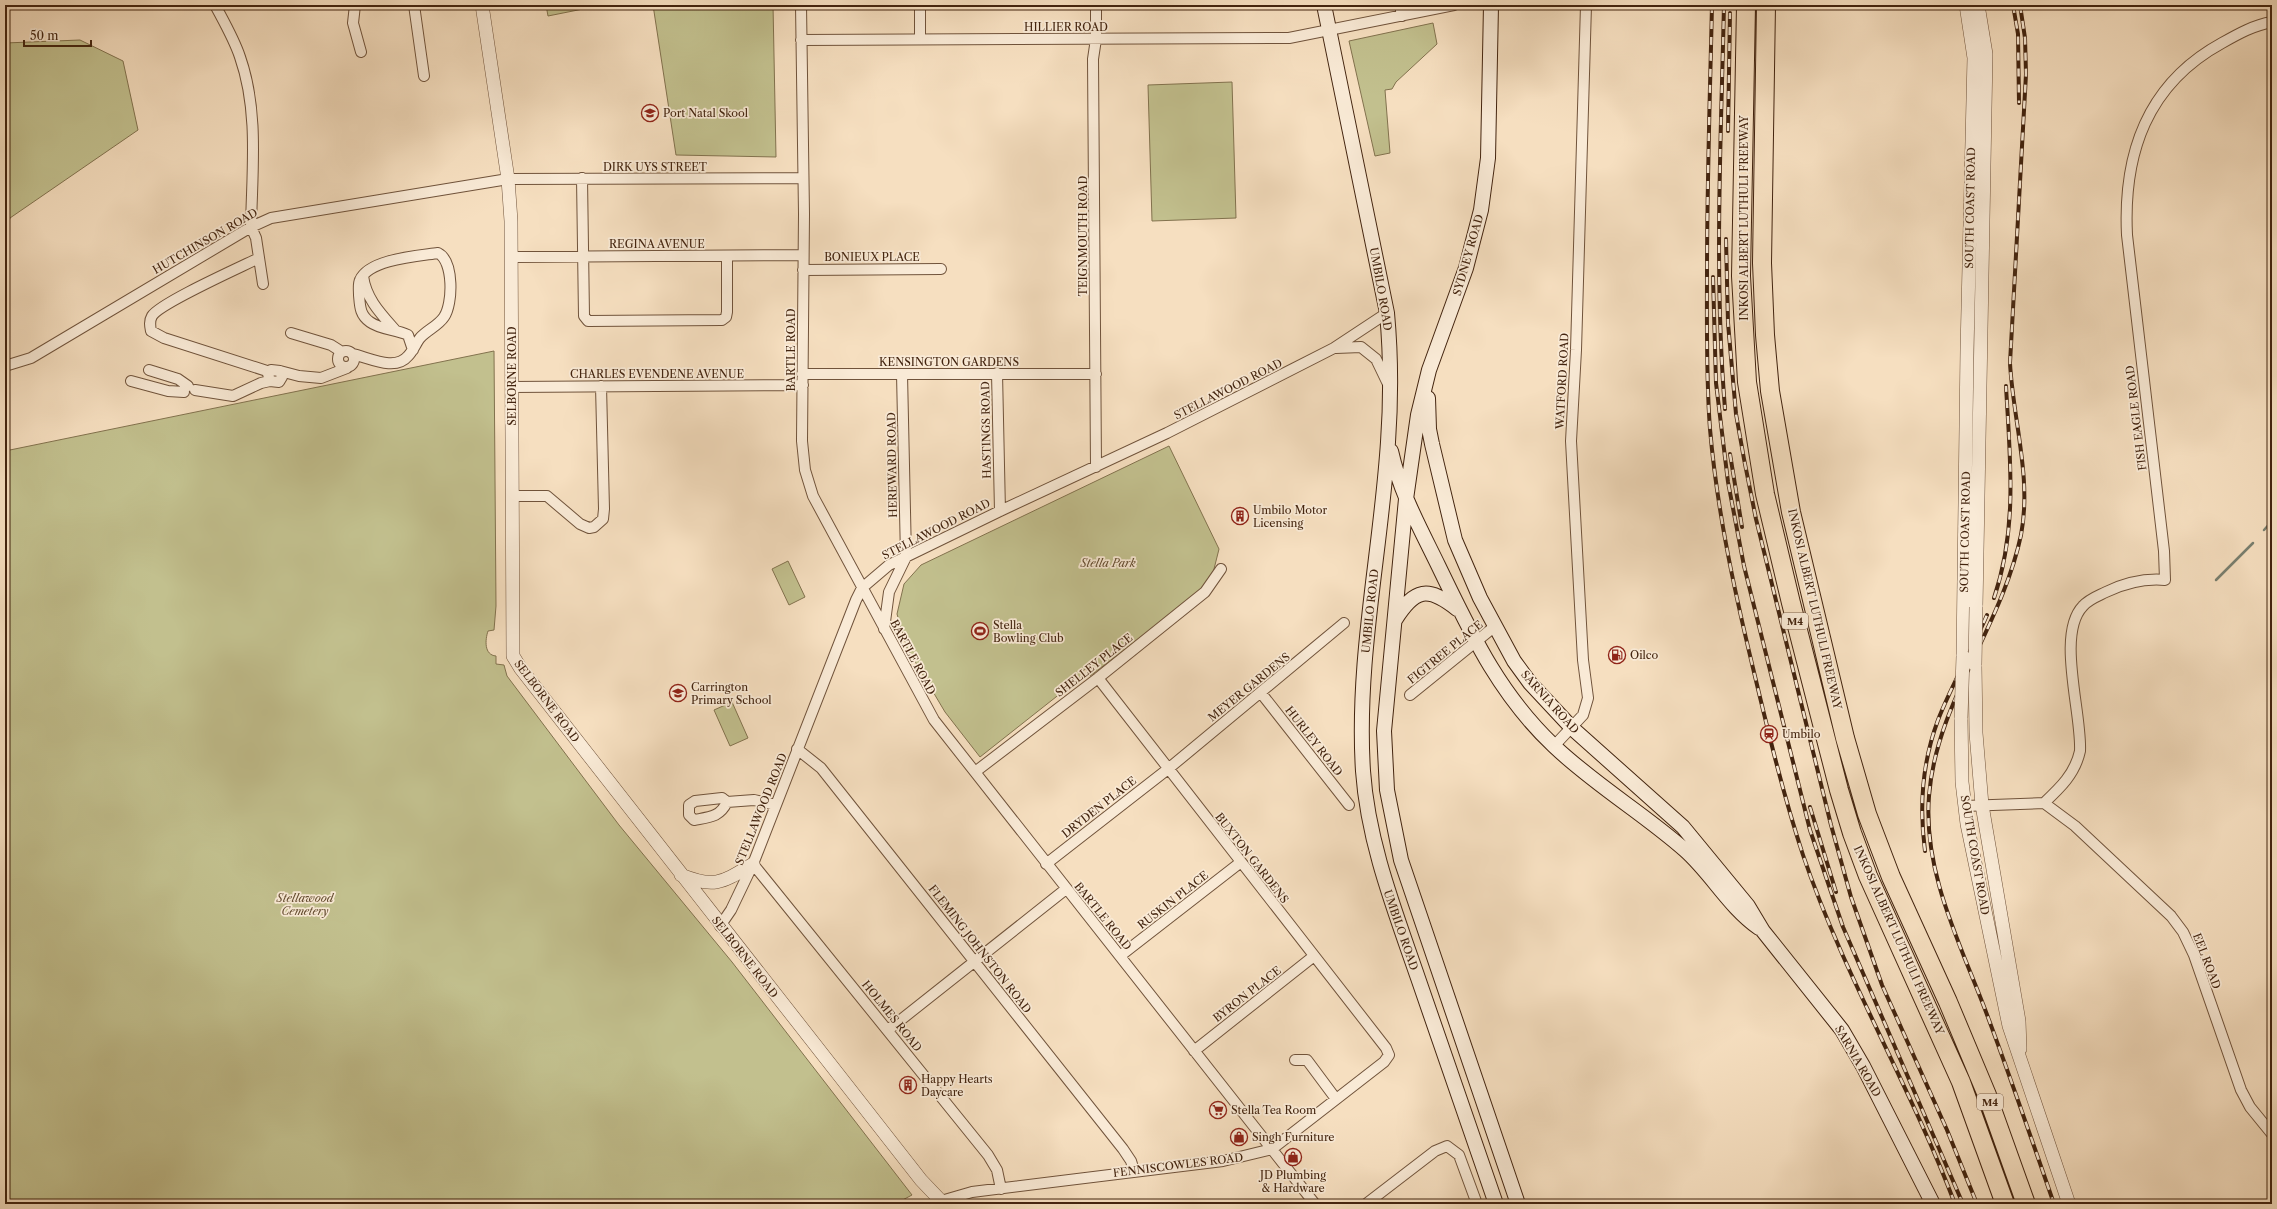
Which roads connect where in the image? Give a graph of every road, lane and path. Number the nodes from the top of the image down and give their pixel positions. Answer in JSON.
{"nodes":[{"id":1,"x":215,"y":5,"type":"edge"},
{"id":2,"x":355,"y":5,"type":"edge"},
{"id":3,"x":414,"y":5,"type":"edge"},
{"id":4,"x":482,"y":5,"type":"edge"},
{"id":5,"x":801,"y":5,"type":"edge"},
{"id":6,"x":920,"y":5,"type":"edge"},
{"id":7,"x":1096,"y":5,"type":"edge"},
{"id":8,"x":1324,"y":5,"type":"edge"},
{"id":9,"x":1400,"y":5,"type":"edge"},
{"id":10,"x":1454,"y":5,"type":"edge"},
{"id":11,"x":1491,"y":5,"type":"edge"},
{"id":12,"x":1586,"y":5,"type":"edge"},
{"id":13,"x":1746,"y":5,"type":"edge"},
{"id":14,"x":1766,"y":5,"type":"edge"},
{"id":15,"x":1966,"y":5,"type":"edge"},
{"id":16,"x":1978,"y":5,"type":"edge"},
{"id":17,"x":1402,"y":16,"type":"junction"},
{"id":18,"x":2272,"y":22,"type":"edge"},
{"id":19,"x":1330,"y":31,"type":"junction"},
{"id":20,"x":1096,"y":38,"type":"junction"},
{"id":21,"x":920,"y":39,"type":"junction"},
{"id":22,"x":802,"y":40,"type":"junction"},
{"id":23,"x":361,"y":52,"type":"dead end"},
{"id":24,"x":424,"y":76,"type":"dead end"},
{"id":25,"x":582,"y":178,"type":"junction"},
{"id":26,"x":803,"y":178,"type":"junction"},
{"id":27,"x":508,"y":179,"type":"junction"},
{"id":28,"x":251,"y":227,"type":"junction"},
{"id":29,"x":803,"y":255,"type":"junction"},
{"id":30,"x":728,"y":256,"type":"junction"},
{"id":31,"x":512,"y":257,"type":"junction"},
{"id":32,"x":583,"y":257,"type":"junction"},
{"id":33,"x":259,"y":258,"type":"junction"},
{"id":34,"x":941,"y":269,"type":"dead end"},
{"id":35,"x":803,"y":270,"type":"junction"},
{"id":36,"x":363,"y":275,"type":"junction"},
{"id":37,"x":263,"y":284,"type":"dead end"},
{"id":38,"x":1387,"y":314,"type":"junction"},
{"id":39,"x":429,"y":330,"type":"junction"},
{"id":40,"x":400,"y":332,"type":"junction"},
{"id":41,"x":291,"y":333,"type":"dead end"},
{"id":42,"x":1334,"y":348,"type":"junction"},
{"id":43,"x":413,"y":350,"type":"junction"},
{"id":44,"x":344,"y":356,"type":"junction"},
{"id":45,"x":369,"y":359,"type":"junction"},
{"id":46,"x":5,"y":366,"type":"edge"},
{"id":47,"x":349,"y":367,"type":"junction"},
{"id":48,"x":149,"y":370,"type":"dead end"},
{"id":49,"x":1429,"y":370,"type":"junction"},
{"id":50,"x":334,"y":372,"type":"junction"},
{"id":51,"x":997,"y":373,"type":"junction"},
{"id":52,"x":802,"y":374,"type":"junction"},
{"id":53,"x":902,"y":374,"type":"junction"},
{"id":54,"x":1096,"y":374,"type":"junction"},
{"id":55,"x":299,"y":376,"type":"junction"},
{"id":56,"x":272,"y":377,"type":"junction"},
{"id":57,"x":131,"y":381,"type":"dead end"},
{"id":58,"x":803,"y":385,"type":"junction"},
{"id":59,"x":601,"y":386,"type":"junction"},
{"id":60,"x":512,"y":387,"type":"junction"},
{"id":61,"x":1390,"y":387,"type":"junction"},
{"id":62,"x":189,"y":389,"type":"junction"},
{"id":63,"x":1388,"y":441,"type":"junction"},
{"id":64,"x":1096,"y":467,"type":"junction"},
{"id":65,"x":513,"y":496,"type":"junction"},
{"id":66,"x":1406,"y":499,"type":"junction"},
{"id":67,"x":1000,"y":511,"type":"junction"},
{"id":68,"x":906,"y":557,"type":"junction"},
{"id":69,"x":1221,"y":569,"type":"dead end"},
{"id":70,"x":862,"y":588,"type":"junction"},
{"id":71,"x":1461,"y":612,"type":"junction"},
{"id":72,"x":1344,"y":623,"type":"dead end"},
{"id":73,"x":1393,"y":623,"type":"junction"},
{"id":74,"x":1494,"y":627,"type":"junction"},
{"id":75,"x":884,"y":629,"type":"junction"},
{"id":76,"x":1475,"y":642,"type":"junction"},
{"id":77,"x":1098,"y":678,"type":"junction"},
{"id":78,"x":1260,"y":693,"type":"junction"},
{"id":79,"x":1410,"y":695,"type":"dead end"},
{"id":80,"x":1572,"y":728,"type":"junction"},
{"id":81,"x":1554,"y":746,"type":"junction"},
{"id":82,"x":797,"y":749,"type":"junction"},
{"id":83,"x":1168,"y":769,"type":"junction"},
{"id":84,"x":975,"y":772,"type":"junction"},
{"id":85,"x":727,"y":802,"type":"dead end"},
{"id":86,"x":2044,"y":803,"type":"junction"},
{"id":87,"x":776,"y":805,"type":"junction"},
{"id":88,"x":1349,"y":805,"type":"dead end"},
{"id":89,"x":1982,"y":805,"type":"junction"},
{"id":90,"x":1965,"y":806,"type":"junction"},
{"id":91,"x":1241,"y":862,"type":"junction"},
{"id":92,"x":753,"y":864,"type":"junction"},
{"id":93,"x":1046,"y":864,"type":"junction"},
{"id":94,"x":681,"y":875,"type":"junction"},
{"id":95,"x":1066,"y":889,"type":"junction"},
{"id":96,"x":720,"y":926,"type":"junction"},
{"id":97,"x":1763,"y":931,"type":"junction"},
{"id":98,"x":1120,"y":956,"type":"junction"},
{"id":99,"x":1314,"y":956,"type":"junction"},
{"id":100,"x":975,"y":962,"type":"junction"},
{"id":101,"x":888,"y":1030,"type":"junction"},
{"id":102,"x":1194,"y":1051,"type":"junction"},
{"id":103,"x":1388,"y":1052,"type":"joint"},
{"id":104,"x":2020,"y":1053,"type":"junction"},
{"id":105,"x":1295,"y":1060,"type":"dead end"},
{"id":106,"x":1336,"y":1099,"type":"junction"},
{"id":107,"x":2272,"y":1134,"type":"edge"},
{"id":108,"x":1272,"y":1149,"type":"junction"},
{"id":109,"x":1134,"y":1171,"type":"junction"},
{"id":110,"x":1001,"y":1189,"type":"junction"},
{"id":111,"x":940,"y":1203,"type":"edge"},
{"id":112,"x":1315,"y":1204,"type":"edge"},
{"id":113,"x":1366,"y":1204,"type":"edge"},
{"id":114,"x":1477,"y":1204,"type":"edge"},
{"id":115,"x":1496,"y":1204,"type":"edge"},
{"id":116,"x":1518,"y":1204,"type":"edge"},
{"id":117,"x":1933,"y":1204,"type":"edge"},
{"id":118,"x":2005,"y":1204,"type":"edge"},
{"id":119,"x":2026,"y":1204,"type":"edge"},
{"id":120,"x":2069,"y":1204,"type":"edge"}],
"edges":[{"from":1,"to":28,"type":"street"},
{"from":2,"to":23,"type":"street"},
{"from":3,"to":24,"type":"street"},
{"from":4,"to":27,"type":"street","name":"SELBORNE ROAD"},
{"from":5,"to":22,"type":"street","name":"BARTLE ROAD"},
{"from":6,"to":21,"type":"street"},
{"from":7,"to":20,"type":"street","name":"TEIGNMOUTH ROAD"},
{"from":8,"to":19,"type":"main road","name":"UMBILO ROAD"},
{"from":9,"to":17,"type":"street"},
{"from":10,"to":17,"type":"street","name":"HILLIER ROAD"},
{"from":11,"to":49,"type":"main road","name":"SYDNEY ROAD"},
{"from":12,"to":80,"type":"street","name":"WATFORD ROAD"},
{"from":13,"to":118,"type":"highway","name":"INKOSI ALBERT LUTHULI FREEWAY","number":"M4"},
{"from":14,"to":119,"type":"highway","name":"INKOSI ALBERT LUTHULI FREEWAY","number":"M4"},
{"from":15,"to":90,"type":"street","name":"SOUTH COAST ROAD","bridge":true},
{"from":16,"to":89,"type":"street","name":"SOUTH COAST ROAD","bridge":true},
{"from":17,"to":19,"type":"street","name":"HILLIER ROAD"},
{"from":18,"to":86,"type":"street","name":"FISH EAGLE ROAD"},
{"from":19,"to":20,"type":"street","name":"HILLIER ROAD"},
{"from":19,"to":38,"type":"main road","name":"UMBILO ROAD"},
{"from":20,"to":21,"type":"street","name":"HILLIER ROAD"},
{"from":20,"to":54,"type":"street","name":"TEIGNMOUTH ROAD"},
{"from":21,"to":22,"type":"street","name":"HILLIER ROAD"},
{"from":22,"to":26,"type":"street","name":"BARTLE ROAD"},
{"from":25,"to":26,"type":"street","name":"DIRK UYS STREET"},
{"from":25,"to":27,"type":"street","name":"DIRK UYS STREET"},
{"from":25,"to":32,"type":"street"},
{"from":26,"to":29,"type":"street","name":"BARTLE ROAD"},
{"from":27,"to":28,"type":"street","name":"HUTCHINSON ROAD"},
{"from":27,"to":31,"type":"street","name":"SELBORNE ROAD"},
{"from":28,"to":33,"type":"street"},
{"from":28,"to":46,"type":"street","name":"HUTCHINSON ROAD"},
{"from":29,"to":30,"type":"street","name":"REGINA AVENUE"},
{"from":29,"to":35,"type":"street","name":"BARTLE ROAD"},
{"from":30,"to":32,"type":"street","name":"REGINA AVENUE"},
{"from":30,"to":32,"type":"street"},
{"from":31,"to":32,"type":"street","name":"REGINA AVENUE"},
{"from":31,"to":60,"type":"street","name":"SELBORNE ROAD"},
{"from":33,"to":37,"type":"street"},
{"from":33,"to":56,"type":"street"},
{"from":34,"to":35,"type":"street","name":"BONIEUX PLACE"},
{"from":35,"to":52,"type":"street","name":"BARTLE ROAD"},
{"from":36,"to":39,"type":"street"},
{"from":36,"to":40,"type":"street"},
{"from":36,"to":40,"type":"street"},
{"from":38,"to":42,"type":"street","name":"STELLAWOOD ROAD"},
{"from":38,"to":61,"type":"main road","name":"UMBILO ROAD"},
{"from":39,"to":40,"type":"street"},
{"from":39,"to":43,"type":"street"},
{"from":40,"to":43,"type":"street"},
{"from":41,"to":44,"type":"street"},
{"from":42,"to":61,"type":"street","name":"STELLAWOOD ROAD"},
{"from":42,"to":64,"type":"street","name":"STELLAWOOD ROAD"},
{"from":43,"to":45,"type":"street"},
{"from":44,"to":45,"type":"street"},
{"from":44,"to":47,"type":"street"},
{"from":44,"to":47,"type":"street"},
{"from":44,"to":50,"type":"street"},
{"from":45,"to":47,"type":"street"},
{"from":47,"to":50,"type":"street"},
{"from":48,"to":62,"type":"street"},
{"from":49,"to":66,"type":"main road","name":"SYDNEY ROAD"},
{"from":49,"to":74,"type":"main road","name":"SARNIA ROAD"},
{"from":50,"to":55,"type":"street"},
{"from":51,"to":53,"type":"street","name":"KENSINGTON GARDENS"},
{"from":51,"to":54,"type":"street","name":"KENSINGTON GARDENS"},
{"from":51,"to":67,"type":"street","name":"HASTINGS ROAD"},
{"from":52,"to":53,"type":"street","name":"KENSINGTON GARDENS"},
{"from":52,"to":58,"type":"street","name":"BARTLE ROAD"},
{"from":53,"to":68,"type":"street","name":"HEREWARD ROAD"},
{"from":54,"to":64,"type":"street","name":"TEIGNMOUTH ROAD"},
{"from":55,"to":56,"type":"street"},
{"from":55,"to":56,"type":"street"},
{"from":56,"to":62,"type":"street"},
{"from":57,"to":62,"type":"street"},
{"from":58,"to":59,"type":"street","name":"CHARLES EVENDENE AVENUE"},
{"from":58,"to":70,"type":"street","name":"BARTLE ROAD"},
{"from":59,"to":60,"type":"street","name":"CHARLES EVENDENE AVENUE"},
{"from":59,"to":65,"type":"street"},
{"from":60,"to":65,"type":"street","name":"SELBORNE ROAD"},
{"from":61,"to":63,"type":"main road","name":"UMBILO ROAD"},
{"from":63,"to":66,"type":"main road","name":"SARNIA ROAD"},
{"from":63,"to":115,"type":"main road","name":"UMBILO ROAD"},
{"from":64,"to":67,"type":"street","name":"STELLAWOOD ROAD"},
{"from":65,"to":94,"type":"street","name":"SELBORNE ROAD"},
{"from":66,"to":71,"type":"main road","name":"SARNIA ROAD"},
{"from":66,"to":73,"type":"main road","name":"UMBILO ROAD"},
{"from":67,"to":68,"type":"street","name":"STELLAWOOD ROAD"},
{"from":68,"to":70,"type":"street","name":"STELLAWOOD ROAD"},
{"from":68,"to":75,"type":"street"},
{"from":69,"to":77,"type":"street","name":"SHELLEY PLACE"},
{"from":70,"to":75,"type":"street","name":"BARTLE ROAD"},
{"from":70,"to":82,"type":"street","name":"STELLAWOOD ROAD"},
{"from":71,"to":73,"type":"main road"},
{"from":71,"to":76,"type":"main road","name":"SARNIA ROAD"},
{"from":72,"to":78,"type":"street","name":"MEYER GARDENS"},
{"from":73,"to":116,"type":"main road","name":"UMBILO ROAD"},
{"from":74,"to":76,"type":"street","name":"FIGTREE PLACE"},
{"from":74,"to":80,"type":"main road","name":"SARNIA ROAD"},
{"from":75,"to":84,"type":"street","name":"BARTLE ROAD"},
{"from":76,"to":79,"type":"street","name":"FIGTREE PLACE"},
{"from":76,"to":81,"type":"main road","name":"SARNIA ROAD"},
{"from":77,"to":83,"type":"street","name":"BUXTON GARDENS"},
{"from":77,"to":84,"type":"street","name":"SHELLEY PLACE"},
{"from":78,"to":83,"type":"street","name":"MEYER GARDENS"},
{"from":78,"to":88,"type":"street","name":"HURLEY ROAD"},
{"from":80,"to":81,"type":"street","name":"WATFORD ROAD"},
{"from":80,"to":97,"type":"main road","name":"SARNIA ROAD"},
{"from":81,"to":97,"type":"main road","name":"SARNIA ROAD"},
{"from":82,"to":87,"type":"street","name":"STELLAWOOD ROAD"},
{"from":82,"to":100,"type":"street","name":"FLEMING JOHNSTON ROAD"},
{"from":83,"to":91,"type":"street","name":"BUXTON GARDENS"},
{"from":83,"to":93,"type":"street","name":"DRYDEN PLACE"},
{"from":84,"to":93,"type":"street","name":"BARTLE ROAD"},
{"from":85,"to":87,"type":"street"},
{"from":86,"to":89,"type":"street"},
{"from":86,"to":107,"type":"street","name":"EEL ROAD"},
{"from":87,"to":92,"type":"street","name":"STELLAWOOD ROAD"},
{"from":89,"to":90,"type":"street"},
{"from":89,"to":104,"type":"street","name":"SOUTH COAST ROAD"},
{"from":90,"to":104,"type":"street","name":"SOUTH COAST ROAD"},
{"from":91,"to":98,"type":"street","name":"RUSKIN PLACE"},
{"from":91,"to":99,"type":"street","name":"BUXTON GARDENS"},
{"from":92,"to":94,"type":"street"},
{"from":92,"to":96,"type":"street","name":"STELLAWOOD ROAD"},
{"from":92,"to":101,"type":"street","name":"HOLMES ROAD"},
{"from":93,"to":95,"type":"street","name":"BARTLE ROAD"},
{"from":94,"to":96,"type":"street","name":"SELBORNE ROAD"},
{"from":95,"to":98,"type":"street","name":"BARTLE ROAD"},
{"from":95,"to":100,"type":"street"},
{"from":96,"to":111,"type":"street","name":"SELBORNE ROAD"},
{"from":97,"to":117,"type":"main road","name":"SARNIA ROAD"},
{"from":98,"to":102,"type":"street","name":"BARTLE ROAD"},
{"from":99,"to":102,"type":"street","name":"BYRON PLACE"},
{"from":99,"to":103,"type":"street","name":"BUXTON GARDENS"},
{"from":100,"to":101,"type":"street"},
{"from":100,"to":109,"type":"street","name":"FLEMING JOHNSTON ROAD"},
{"from":101,"to":110,"type":"street","name":"HOLMES ROAD"},
{"from":102,"to":108,"type":"street","name":"BARTLE ROAD"},
{"from":103,"to":106,"type":"street","name":"FENNISCOWLES ROAD"},
{"from":104,"to":120,"type":"street","name":"SOUTH COAST ROAD"},
{"from":105,"to":106,"type":"street"},
{"from":106,"to":108,"type":"street","name":"FENNISCOWLES ROAD"},
{"from":108,"to":109,"type":"street","name":"FENNISCOWLES ROAD"},
{"from":108,"to":112,"type":"street","name":"BARTLE ROAD"},
{"from":109,"to":110,"type":"street","name":"FENNISCOWLES ROAD"},
{"from":110,"to":111,"type":"street","name":"FENNISCOWLES ROAD"},
{"from":113,"to":114,"type":"street"}]}
